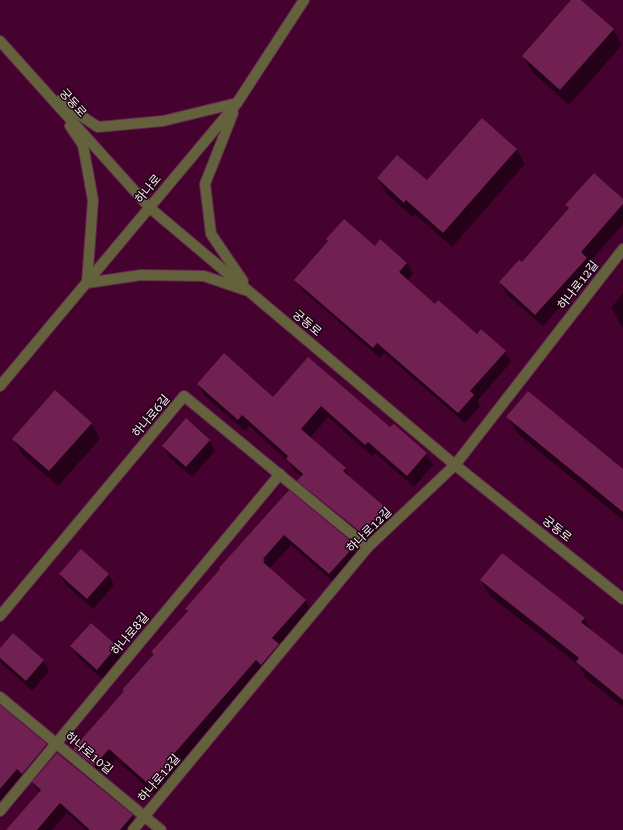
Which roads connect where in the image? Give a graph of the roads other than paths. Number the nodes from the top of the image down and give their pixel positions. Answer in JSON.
{"nodes":[{"id":1,"x":304,"y":0,"type":"edge"},
{"id":2,"x":0,"y":41,"type":"edge"},
{"id":3,"x":44,"y":90,"type":"junction"},
{"id":4,"x":237,"y":104,"type":"junction"},
{"id":5,"x":150,"y":208,"type":"junction"},
{"id":6,"x":623,"y":249,"type":"edge"},
{"id":7,"x":87,"y":282,"type":"junction"},
{"id":8,"x":251,"y":293,"type":"junction"},
{"id":9,"x":0,"y":386,"type":"edge"},
{"id":10,"x":455,"y":465,"type":"junction"},
{"id":11,"x":280,"y":474,"type":"junction"},
{"id":12,"x":368,"y":547,"type":"junction"},
{"id":13,"x":623,"y":599,"type":"edge"},
{"id":14,"x":0,"y":616,"type":"edge"},
{"id":15,"x":0,"y":697,"type":"edge"},
{"id":16,"x":56,"y":743,"type":"junction"},
{"id":17,"x":0,"y":811,"type":"edge"},
{"id":18,"x":145,"y":816,"type":"junction"},
{"id":19,"x":133,"y":830,"type":"edge"},
{"id":20,"x":161,"y":830,"type":"edge"}],
"edges":[{"from":1,"to":4,"type":"street","name":"하나로"},
{"from":2,"to":3,"type":"street","name":"궁동로"},
{"from":3,"to":4,"type":"street"},
{"from":3,"to":5,"type":"street","name":"궁동로"},
{"from":3,"to":7,"type":"street"},
{"from":4,"to":5,"type":"street","name":"하나로"},
{"from":4,"to":8,"type":"street"},
{"from":5,"to":7,"type":"street","name":"하나로"},
{"from":5,"to":8,"type":"street","name":"궁동로"},
{"from":6,"to":10,"type":"street","name":"하나로12길"},
{"from":7,"to":8,"type":"street"},
{"from":7,"to":9,"type":"street","name":"하나로"},
{"from":8,"to":10,"type":"street","name":"궁동로"},
{"from":10,"to":12,"type":"street","name":"하나로12길"},
{"from":10,"to":13,"type":"street","name":"궁동로"},
{"from":11,"to":12,"type":"street","name":"하나로6길"},
{"from":11,"to":14,"type":"street","name":"하나로6길"},
{"from":11,"to":16,"type":"street","name":"하나로8길"},
{"from":12,"to":18,"type":"street","name":"하나로12길"},
{"from":15,"to":16,"type":"street","name":"하나로10길"},
{"from":16,"to":17,"type":"street","name":"하나로8길"},
{"from":16,"to":18,"type":"street","name":"하나로10길"},
{"from":18,"to":19,"type":"street","name":"하나로12길"},
{"from":18,"to":20,"type":"street","name":"하나로10길"}]}
